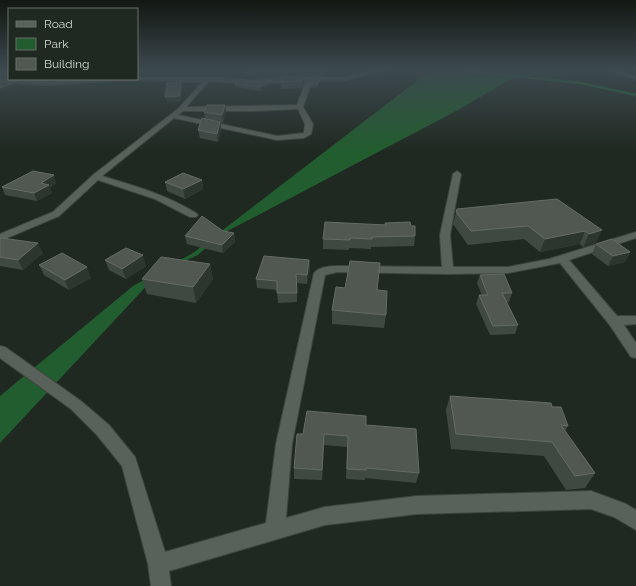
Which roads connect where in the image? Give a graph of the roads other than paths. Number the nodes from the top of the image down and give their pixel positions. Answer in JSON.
{"nodes":[{"id":1,"x":191,"y":97,"type":"edge"},
{"id":2,"x":303,"y":97,"type":"edge"},
{"id":3,"x":300,"y":107,"type":"junction"},
{"id":4,"x":181,"y":109,"type":"junction"},
{"id":5,"x":172,"y":116,"type":"junction"},
{"id":6,"x":457,"y":174,"type":"dead end"},
{"id":7,"x":96,"y":177,"type":"junction"},
{"id":8,"x":193,"y":215,"type":"dead end"},
{"id":9,"x":636,"y":235,"type":"edge"},
{"id":10,"x":0,"y":238,"type":"edge"},
{"id":11,"x":562,"y":258,"type":"junction"},
{"id":12,"x":448,"y":272,"type":"junction"},
{"id":13,"x":636,"y":320,"type":"edge"},
{"id":14,"x":614,"y":321,"type":"junction"},
{"id":15,"x":0,"y":351,"type":"edge"},
{"id":16,"x":636,"y":353,"type":"edge"},
{"id":17,"x":636,"y":521,"type":"edge"},
{"id":18,"x":275,"y":530,"type":"junction"},
{"id":19,"x":158,"y":564,"type":"junction"},
{"id":20,"x":161,"y":586,"type":"edge"}],
"edges":[{"from":1,"to":4,"type":"street"},
{"from":2,"to":3,"type":"street"},
{"from":3,"to":4,"type":"street"},
{"from":3,"to":5,"type":"street"},
{"from":4,"to":5,"type":"street"},
{"from":5,"to":7,"type":"street"},
{"from":6,"to":12,"type":"street"},
{"from":7,"to":8,"type":"street"},
{"from":7,"to":10,"type":"street"},
{"from":9,"to":11,"type":"street"},
{"from":11,"to":12,"type":"street"},
{"from":11,"to":14,"type":"street"},
{"from":12,"to":18,"type":"street"},
{"from":13,"to":14,"type":"street"},
{"from":14,"to":16,"type":"street"},
{"from":15,"to":19,"type":"street"},
{"from":17,"to":18,"type":"street"},
{"from":18,"to":19,"type":"street"},
{"from":19,"to":20,"type":"street"}]}
